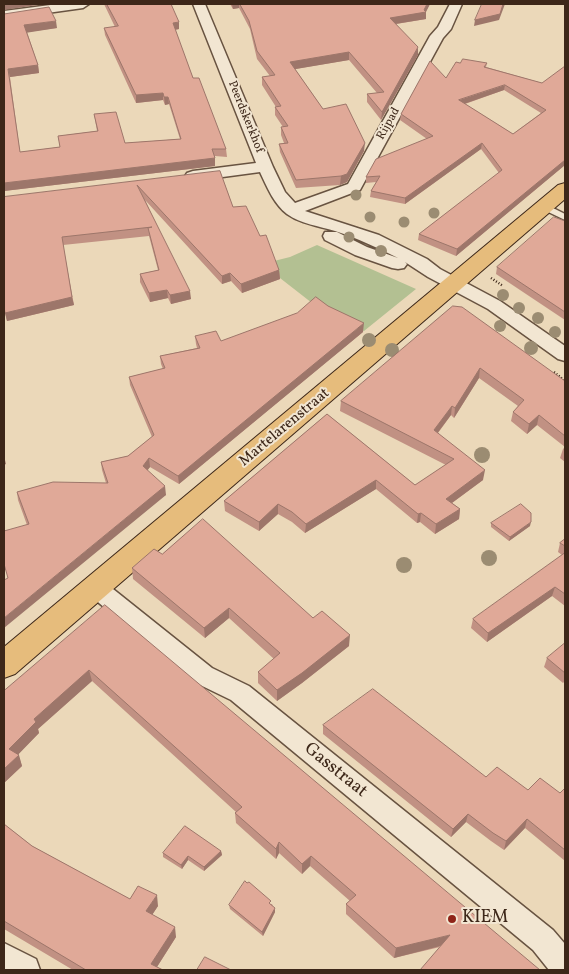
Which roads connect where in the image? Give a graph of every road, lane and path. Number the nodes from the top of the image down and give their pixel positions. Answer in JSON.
{"nodes":[{"id":1,"x":83,"y":4,"type":"edge"},
{"id":2,"x":199,"y":4,"type":"edge"},
{"id":3,"x":456,"y":4,"type":"edge"},
{"id":4,"x":4,"y":15,"type":"edge"},
{"id":5,"x":265,"y":167,"type":"junction"},
{"id":6,"x":178,"y":177,"type":"edge"},
{"id":7,"x":565,"y":189,"type":"edge"},
{"id":8,"x":544,"y":207,"type":"junction"},
{"id":9,"x":300,"y":214,"type":"junction"},
{"id":10,"x":565,"y":217,"type":"edge"},
{"id":11,"x":444,"y":278,"type":"junction"},
{"id":12,"x":565,"y":355,"type":"edge"},
{"id":13,"x":96,"y":588,"type":"junction"},
{"id":14,"x":4,"y":665,"type":"edge"},
{"id":15,"x":4,"y":958,"type":"edge"},
{"id":16,"x":565,"y":967,"type":"edge"},
{"id":17,"x":25,"y":970,"type":"edge"}],
"edges":[{"from":1,"to":4,"type":"street"},
{"from":2,"to":5,"type":"street","name":"Peerdskerkhof"},
{"from":3,"to":9,"type":"street","name":"Rijpad"},
{"from":5,"to":6,"type":"street"},
{"from":5,"to":9,"type":"street","name":"Peerdskerkhof"},
{"from":7,"to":8,"type":"main road","name":"Martelarenstraat"},
{"from":8,"to":10,"type":"lane"},
{"from":8,"to":11,"type":"main road","name":"Martelarenstraat"},
{"from":9,"to":11,"type":"street","name":"Peerdskerkhof"},
{"from":11,"to":12,"type":"street","name":"Peerdskerkhof"},
{"from":11,"to":13,"type":"main road","name":"Martelarenstraat"},
{"from":13,"to":14,"type":"main road","name":"Martelarenstraat"},
{"from":13,"to":16,"type":"street","name":"Gasstraat"},
{"from":15,"to":17,"type":"street"}]}
